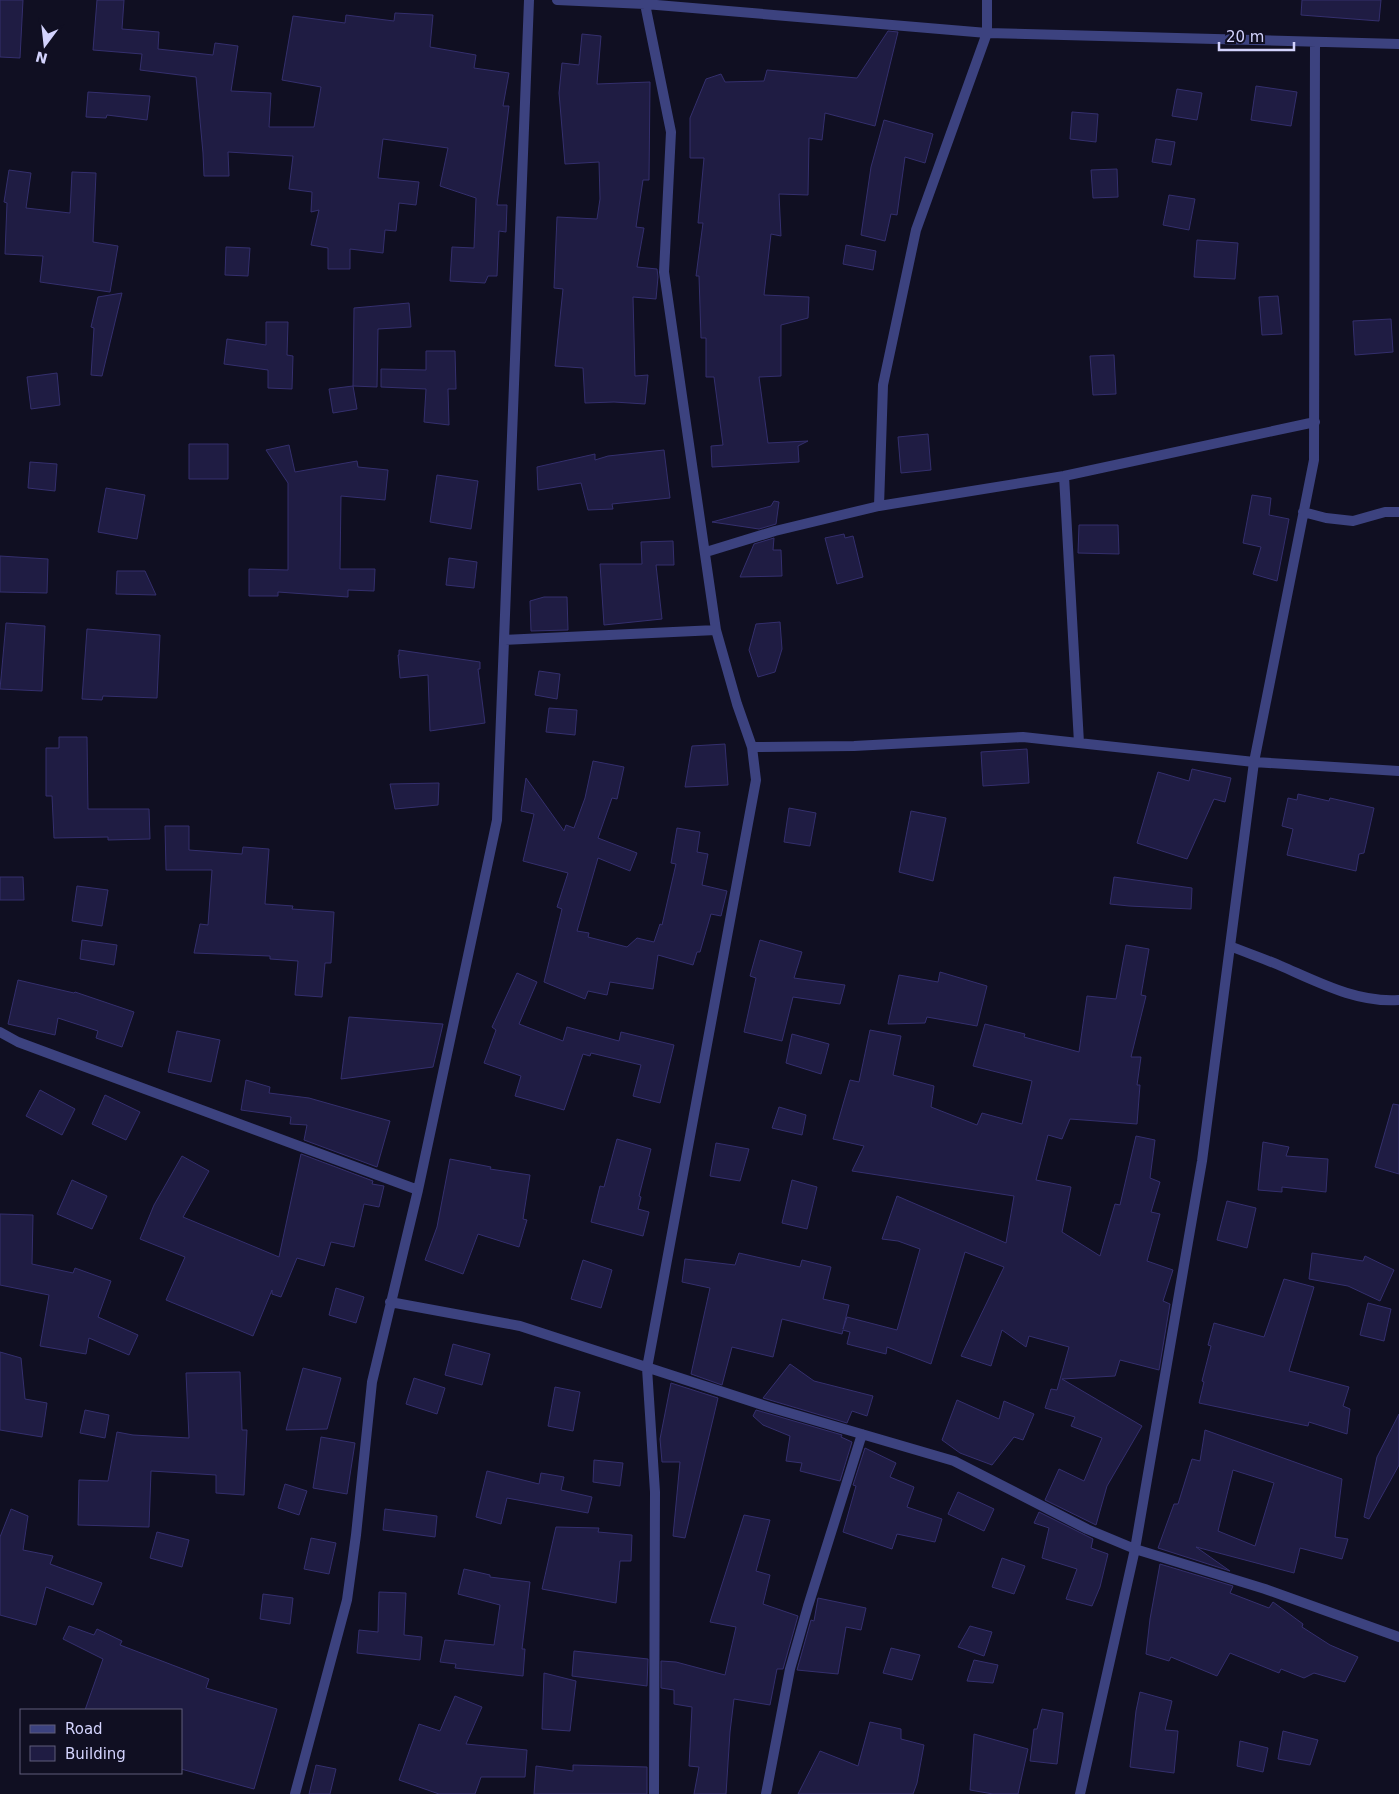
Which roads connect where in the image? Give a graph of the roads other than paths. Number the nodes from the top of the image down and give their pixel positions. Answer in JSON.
{"nodes":[{"id":1,"x":529,"y":0,"type":"edge"},
{"id":2,"x":557,"y":0,"type":"edge"},
{"id":3,"x":987,"y":0,"type":"edge"},
{"id":4,"x":599,"y":2,"type":"edge"},
{"id":5,"x":644,"y":4,"type":"junction"},
{"id":6,"x":987,"y":33,"type":"junction"},
{"id":7,"x":1315,"y":42,"type":"junction"},
{"id":8,"x":1399,"y":44,"type":"edge"},
{"id":9,"x":1315,"y":422,"type":"junction"},
{"id":10,"x":1064,"y":476,"type":"junction"},
{"id":11,"x":879,"y":506,"type":"junction"},
{"id":12,"x":1303,"y":512,"type":"junction"},
{"id":13,"x":1399,"y":512,"type":"edge"},
{"id":14,"x":706,"y":552,"type":"junction"},
{"id":15,"x":716,"y":630,"type":"junction"},
{"id":16,"x":505,"y":640,"type":"junction"},
{"id":17,"x":1079,"y":743,"type":"junction"},
{"id":18,"x":752,"y":746,"type":"junction"},
{"id":19,"x":1254,"y":762,"type":"junction"},
{"id":20,"x":1399,"y":771,"type":"edge"},
{"id":21,"x":1230,"y":946,"type":"junction"},
{"id":22,"x":1399,"y":1000,"type":"edge"},
{"id":23,"x":0,"y":1032,"type":"edge"},
{"id":24,"x":418,"y":1190,"type":"junction"},
{"id":25,"x":390,"y":1302,"type":"junction"},
{"id":26,"x":647,"y":1368,"type":"junction"},
{"id":27,"x":862,"y":1434,"type":"junction"},
{"id":28,"x":1135,"y":1549,"type":"junction"},
{"id":29,"x":1399,"y":1637,"type":"edge"},
{"id":30,"x":295,"y":1794,"type":"edge"},
{"id":31,"x":654,"y":1794,"type":"edge"},
{"id":32,"x":766,"y":1794,"type":"edge"},
{"id":33,"x":1080,"y":1794,"type":"edge"}],
"edges":[{"from":1,"to":16,"type":"street"},
{"from":2,"to":4,"type":"street"},
{"from":3,"to":6,"type":"street"},
{"from":4,"to":5,"type":"street"},
{"from":5,"to":6,"type":"street"},
{"from":5,"to":14,"type":"street"},
{"from":6,"to":7,"type":"street"},
{"from":6,"to":11,"type":"street"},
{"from":7,"to":8,"type":"street"},
{"from":7,"to":9,"type":"street"},
{"from":9,"to":10,"type":"street"},
{"from":9,"to":12,"type":"street"},
{"from":10,"to":11,"type":"street"},
{"from":10,"to":17,"type":"street"},
{"from":11,"to":14,"type":"street"},
{"from":12,"to":13,"type":"street"},
{"from":12,"to":19,"type":"street"},
{"from":14,"to":15,"type":"street"},
{"from":15,"to":16,"type":"street"},
{"from":15,"to":18,"type":"street"},
{"from":16,"to":24,"type":"street"},
{"from":17,"to":18,"type":"street"},
{"from":17,"to":19,"type":"street"},
{"from":18,"to":26,"type":"street"},
{"from":19,"to":20,"type":"street"},
{"from":19,"to":21,"type":"street"},
{"from":21,"to":22,"type":"street"},
{"from":21,"to":28,"type":"street"},
{"from":23,"to":24,"type":"street"},
{"from":24,"to":25,"type":"street"},
{"from":25,"to":26,"type":"street"},
{"from":25,"to":30,"type":"street"},
{"from":26,"to":27,"type":"street"},
{"from":26,"to":31,"type":"street"},
{"from":27,"to":28,"type":"street"},
{"from":27,"to":32,"type":"street"},
{"from":28,"to":29,"type":"street"},
{"from":28,"to":33,"type":"street"}]}
